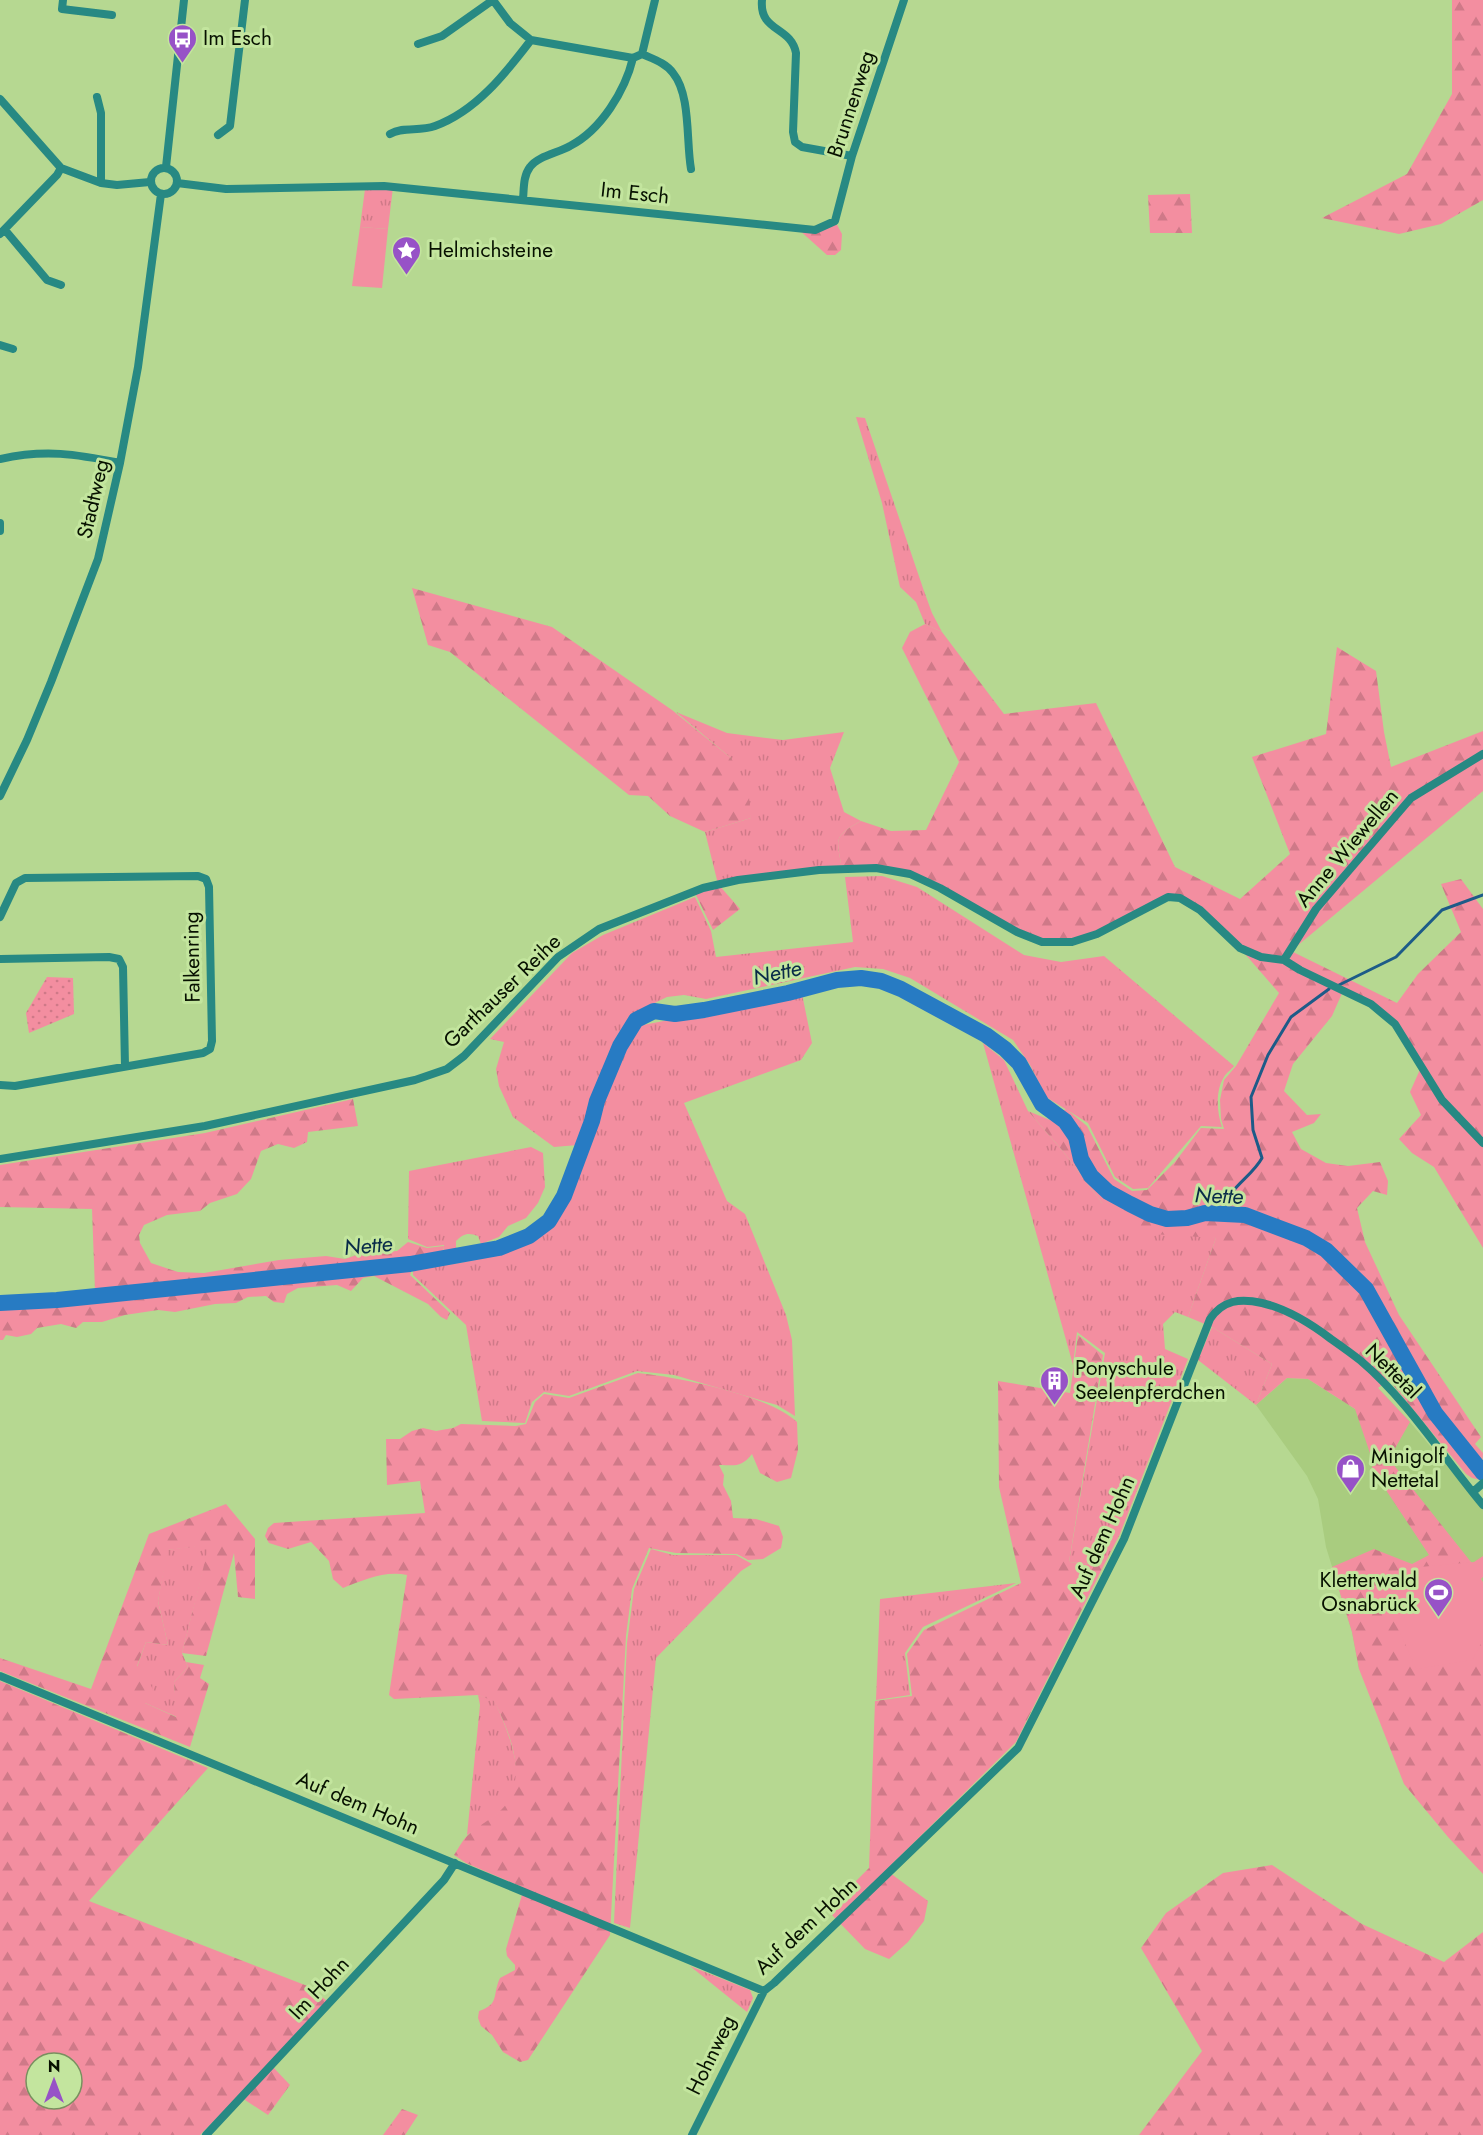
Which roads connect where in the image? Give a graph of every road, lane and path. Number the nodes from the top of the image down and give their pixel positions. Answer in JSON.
{"nodes":[{"id":1,"x":63,"y":0,"type":"edge"},
{"id":2,"x":184,"y":0,"type":"edge"},
{"id":3,"x":245,"y":0,"type":"edge"},
{"id":4,"x":493,"y":0,"type":"edge"},
{"id":5,"x":655,"y":0,"type":"edge"},
{"id":6,"x":762,"y":0,"type":"edge"},
{"id":7,"x":904,"y":0,"type":"edge"},
{"id":8,"x":112,"y":15,"type":"dead end"},
{"id":9,"x":531,"y":40,"type":"junction"},
{"id":10,"x":418,"y":44,"type":"dead end"},
{"id":11,"x":642,"y":54,"type":"junction"},
{"id":12,"x":633,"y":58,"type":"junction"},
{"id":13,"x":97,"y":97,"type":"dead end"},
{"id":14,"x":0,"y":99,"type":"edge"},
{"id":15,"x":390,"y":134,"type":"dead end"},
{"id":16,"x":218,"y":135,"type":"dead end"},
{"id":17,"x":852,"y":156,"type":"junction"},
{"id":18,"x":165,"y":167,"type":"junction"},
{"id":19,"x":61,"y":168,"type":"junction"},
{"id":20,"x":691,"y":169,"type":"dead end"},
{"id":21,"x":150,"y":182,"type":"junction"},
{"id":22,"x":101,"y":183,"type":"junction"},
{"id":23,"x":177,"y":183,"type":"junction"},
{"id":24,"x":161,"y":194,"type":"junction"},
{"id":25,"x":523,"y":199,"type":"junction"},
{"id":26,"x":835,"y":221,"type":"joint"},
{"id":27,"x":3,"y":232,"type":"edge"},
{"id":28,"x":61,"y":285,"type":"dead end"},
{"id":29,"x":0,"y":345,"type":"edge"},
{"id":30,"x":13,"y":349,"type":"dead end"},
{"id":31,"x":0,"y":459,"type":"edge"},
{"id":32,"x":120,"y":463,"type":"junction"},
{"id":33,"x":0,"y":523,"type":"edge"},
{"id":34,"x":0,"y":531,"type":"edge"},
{"id":35,"x":1483,"y":754,"type":"edge"},
{"id":36,"x":0,"y":796,"type":"edge"},
{"id":37,"x":0,"y":916,"type":"edge"},
{"id":38,"x":0,"y":959,"type":"edge"},
{"id":39,"x":1284,"y":960,"type":"junction"},
{"id":40,"x":125,"y":1065,"type":"junction"},
{"id":41,"x":0,"y":1085,"type":"edge"},
{"id":42,"x":1483,"y":1143,"type":"edge"},
{"id":43,"x":0,"y":1160,"type":"edge"},
{"id":44,"x":1248,"y":1300,"type":"joint"},
{"id":45,"x":1483,"y":1483,"type":"edge"},
{"id":46,"x":1473,"y":1492,"type":"junction"},
{"id":47,"x":1483,"y":1505,"type":"edge"},
{"id":48,"x":0,"y":1677,"type":"edge"},
{"id":49,"x":455,"y":1863,"type":"junction"},
{"id":50,"x":764,"y":1991,"type":"junction"},
{"id":51,"x":206,"y":2135,"type":"edge"},
{"id":52,"x":692,"y":2135,"type":"edge"}],
"edges":[{"from":1,"to":8,"type":"street"},
{"from":2,"to":18,"type":"street"},
{"from":3,"to":16,"type":"street"},
{"from":4,"to":9,"type":"street"},
{"from":4,"to":10,"type":"street"},
{"from":5,"to":11,"type":"street"},
{"from":6,"to":17,"type":"street"},
{"from":7,"to":17,"type":"street","name":"Brunnenweg"},
{"from":9,"to":12,"type":"street"},
{"from":9,"to":15,"type":"street"},
{"from":11,"to":12,"type":"street"},
{"from":11,"to":20,"type":"street"},
{"from":12,"to":25,"type":"street"},
{"from":13,"to":22,"type":"street"},
{"from":14,"to":19,"type":"street"},
{"from":17,"to":26,"type":"street","name":"Brunnenweg"},
{"from":18,"to":21,"type":"street"},
{"from":18,"to":23,"type":"street"},
{"from":19,"to":22,"type":"street"},
{"from":19,"to":27,"type":"street"},
{"from":21,"to":22,"type":"street"},
{"from":21,"to":24,"type":"street"},
{"from":23,"to":24,"type":"street"},
{"from":23,"to":25,"type":"street","name":"Im Esch"},
{"from":24,"to":32,"type":"street","name":"Stadtweg"},
{"from":25,"to":26,"type":"street","name":"Im Esch"},
{"from":27,"to":28,"type":"street"},
{"from":29,"to":30,"type":"street"},
{"from":31,"to":32,"type":"street"},
{"from":32,"to":36,"type":"street","name":"Stadtweg"},
{"from":33,"to":34,"type":"street"},
{"from":35,"to":39,"type":"street","name":"Anne Wiewellen"},
{"from":37,"to":40,"type":"street","name":"Falkenring"},
{"from":38,"to":40,"type":"street"},
{"from":39,"to":42,"type":"street","name":"Garthauser Reihe"},
{"from":39,"to":43,"type":"street","name":"Garthauser Reihe"},
{"from":40,"to":41,"type":"street","name":"Falkenring"},
{"from":44,"to":46,"type":"street","name":"Nettetal"},
{"from":44,"to":50,"type":"street","name":"Auf dem Hohn"},
{"from":45,"to":46,"type":"street"},
{"from":46,"to":47,"type":"street","name":"Nettetal"},
{"from":48,"to":49,"type":"street","name":"Auf dem Hohn"},
{"from":49,"to":50,"type":"street","name":"Auf dem Hohn"},
{"from":49,"to":51,"type":"street","name":"Im Hohn"},
{"from":50,"to":52,"type":"street","name":"Hohnweg"}]}
